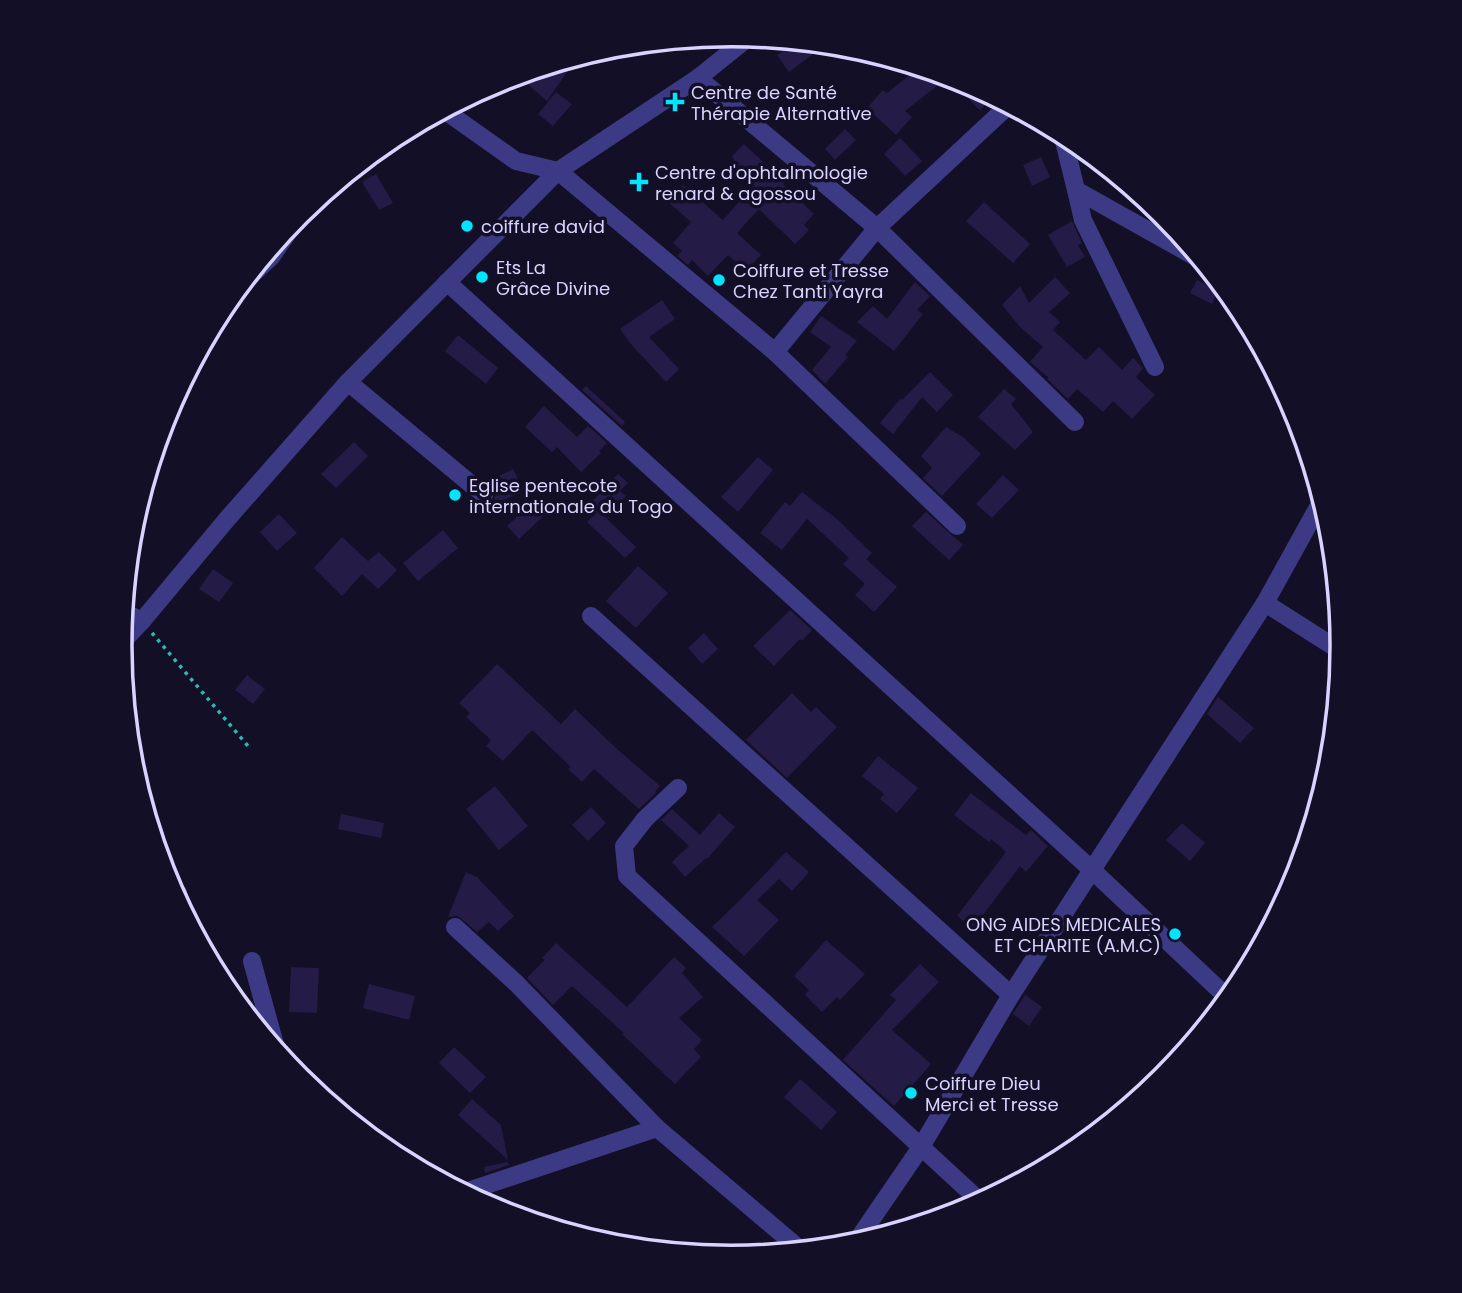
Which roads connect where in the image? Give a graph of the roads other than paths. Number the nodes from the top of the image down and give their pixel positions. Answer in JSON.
{"nodes":[{"id":1,"x":736,"y":47,"type":"edge"},
{"id":2,"x":698,"y":78,"type":"junction"},
{"id":3,"x":1002,"y":112,"type":"edge"},
{"id":4,"x":453,"y":116,"type":"edge"},
{"id":5,"x":1066,"y":149,"type":"edge"},
{"id":6,"x":558,"y":171,"type":"junction"},
{"id":7,"x":1076,"y":190,"type":"junction"},
{"id":8,"x":877,"y":228,"type":"junction"},
{"id":9,"x":1179,"y":247,"type":"edge"},
{"id":10,"x":447,"y":282,"type":"junction"},
{"id":11,"x":775,"y":352,"type":"junction"},
{"id":12,"x":1155,"y":367,"type":"dead end"},
{"id":13,"x":348,"y":382,"type":"junction"},
{"id":14,"x":1074,"y":422,"type":"dead end"},
{"id":15,"x":484,"y":495,"type":"dead end"},
{"id":16,"x":1315,"y":513,"type":"edge"},
{"id":17,"x":957,"y":526,"type":"dead end"},
{"id":18,"x":1265,"y":603,"type":"junction"},
{"id":19,"x":591,"y":616,"type":"dead end"},
{"id":20,"x":133,"y":617,"type":"edge"},
{"id":21,"x":142,"y":621,"type":"junction"},
{"id":22,"x":132,"y":631,"type":"edge"},
{"id":23,"x":1330,"y":644,"type":"edge"},
{"id":24,"x":678,"y":788,"type":"dead end"},
{"id":25,"x":1092,"y":870,"type":"junction"},
{"id":26,"x":455,"y":927,"type":"dead end"},
{"id":27,"x":253,"y":961,"type":"dead end"},
{"id":28,"x":1220,"y":991,"type":"edge"},
{"id":29,"x":1011,"y":995,"type":"junction"},
{"id":30,"x":271,"y":1031,"type":"edge"},
{"id":31,"x":657,"y":1128,"type":"junction"},
{"id":32,"x":921,"y":1147,"type":"junction"},
{"id":33,"x":476,"y":1188,"type":"edge"},
{"id":34,"x":973,"y":1194,"type":"edge"},
{"id":35,"x":865,"y":1230,"type":"edge"},
{"id":36,"x":787,"y":1243,"type":"edge"}],
"edges":[{"from":1,"to":2,"type":"street"},
{"from":2,"to":6,"type":"street"},
{"from":2,"to":8,"type":"street"},
{"from":3,"to":8,"type":"street"},
{"from":4,"to":6,"type":"street"},
{"from":5,"to":7,"type":"street"},
{"from":6,"to":10,"type":"street"},
{"from":6,"to":11,"type":"street"},
{"from":7,"to":9,"type":"street"},
{"from":7,"to":12,"type":"street"},
{"from":8,"to":11,"type":"street"},
{"from":8,"to":14,"type":"street"},
{"from":10,"to":13,"type":"street"},
{"from":10,"to":25,"type":"street"},
{"from":11,"to":17,"type":"street"},
{"from":13,"to":15,"type":"street"},
{"from":13,"to":21,"type":"street"},
{"from":16,"to":18,"type":"street"},
{"from":18,"to":23,"type":"street"},
{"from":18,"to":25,"type":"street"},
{"from":19,"to":29,"type":"street"},
{"from":20,"to":21,"type":"street"},
{"from":21,"to":22,"type":"street"},
{"from":24,"to":32,"type":"street"},
{"from":25,"to":28,"type":"street"},
{"from":25,"to":29,"type":"street"},
{"from":26,"to":31,"type":"street"},
{"from":27,"to":30,"type":"street"},
{"from":29,"to":32,"type":"street"},
{"from":31,"to":33,"type":"street"},
{"from":31,"to":36,"type":"street"},
{"from":32,"to":34,"type":"street"},
{"from":32,"to":35,"type":"street"}]}
